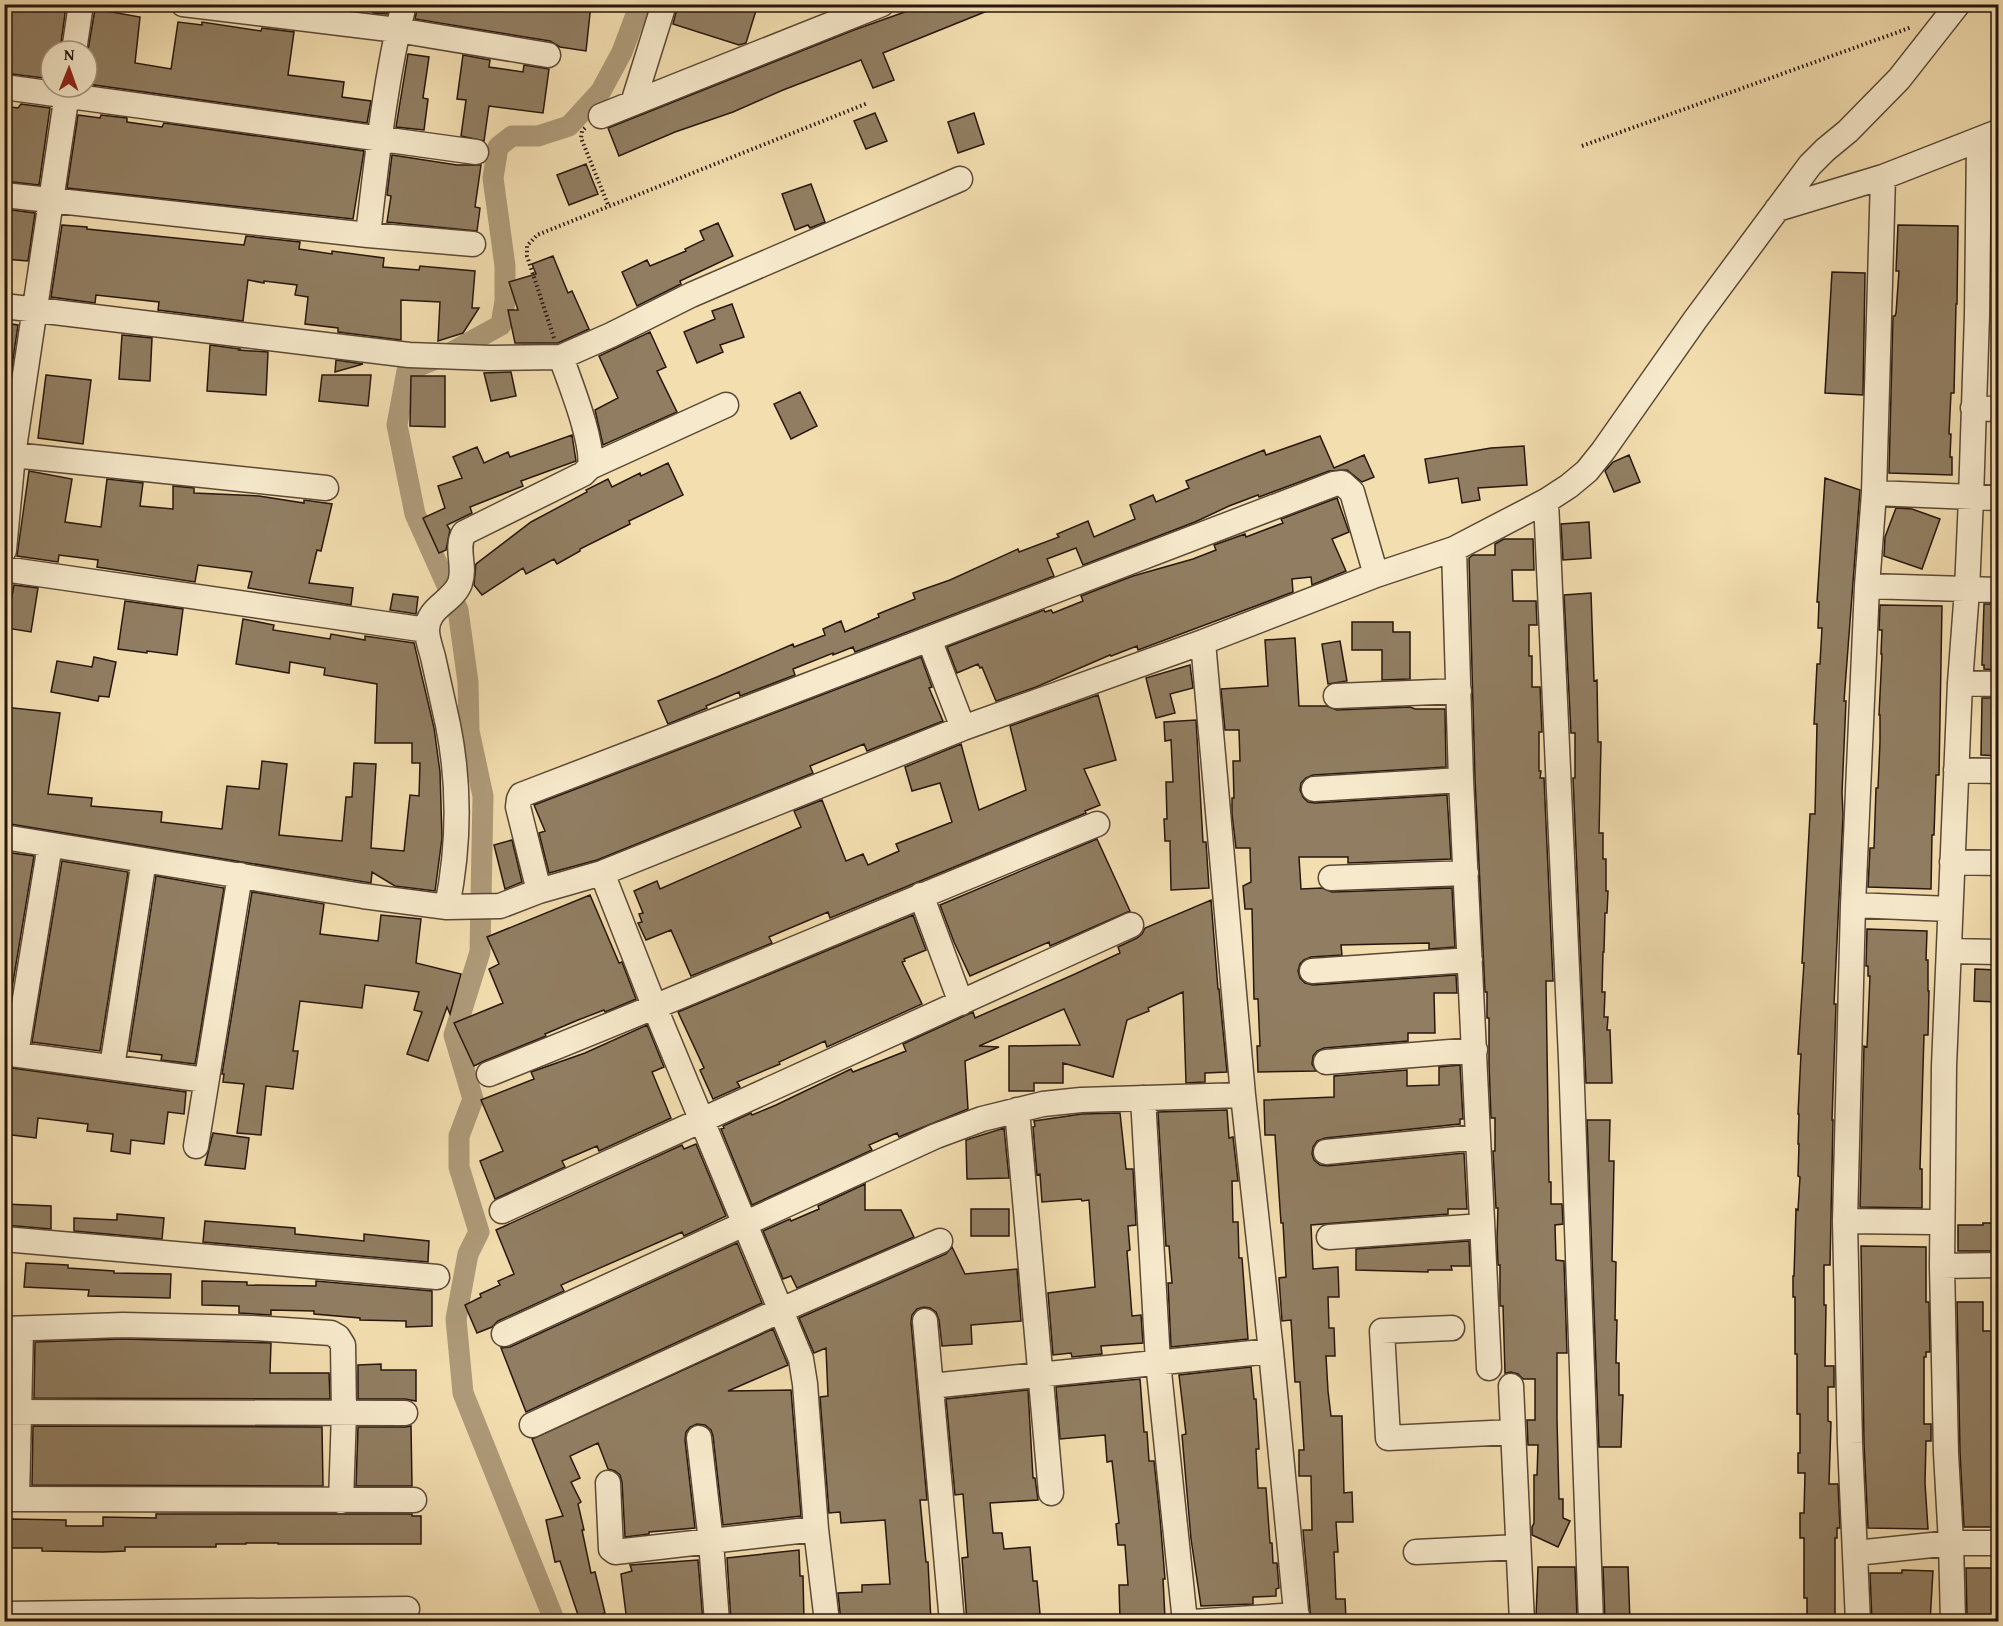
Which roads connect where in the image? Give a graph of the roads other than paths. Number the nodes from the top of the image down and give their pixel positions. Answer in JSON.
{"nodes":[{"id":1,"x":81,"y":4,"type":"edge"},
{"id":2,"x":183,"y":4,"type":"edge"},
{"id":3,"x":404,"y":4,"type":"edge"},
{"id":4,"x":664,"y":4,"type":"edge"},
{"id":5,"x":882,"y":4,"type":"edge"},
{"id":6,"x":1958,"y":4,"type":"edge"},
{"id":7,"x":397,"y":30,"type":"junction"},
{"id":8,"x":76,"y":39,"type":"edge"},
{"id":9,"x":548,"y":55,"type":"dead end"},
{"id":10,"x":4,"y":87,"type":"edge"},
{"id":11,"x":39,"y":90,"type":"edge"},
{"id":12,"x":99,"y":97,"type":"edge"},
{"id":13,"x":67,"y":99,"type":"edge"},
{"id":14,"x":633,"y":103,"type":"junction"},
{"id":15,"x":601,"y":116,"type":"road end"},
{"id":16,"x":1989,"y":136,"type":"edge"},
{"id":17,"x":380,"y":140,"type":"junction"},
{"id":18,"x":476,"y":152,"type":"dead end"},
{"id":19,"x":1883,"y":177,"type":"junction"},
{"id":20,"x":960,"y":179,"type":"dead end"},
{"id":21,"x":4,"y":195,"type":"edge"},
{"id":22,"x":50,"y":201,"type":"junction"},
{"id":23,"x":1778,"y":209,"type":"junction"},
{"id":24,"x":1988,"y":232,"type":"edge"},
{"id":25,"x":368,"y":236,"type":"junction"},
{"id":26,"x":473,"y":244,"type":"dead end"},
{"id":27,"x":4,"y":306,"type":"edge"},
{"id":28,"x":34,"y":310,"type":"junction"},
{"id":29,"x":1988,"y":315,"type":"edge"},
{"id":30,"x":561,"y":357,"type":"junction"},
{"id":31,"x":726,"y":405,"type":"dead end"},
{"id":32,"x":1973,"y":408,"type":"junction"},
{"id":33,"x":1998,"y":409,"type":"edge"},
{"id":34,"x":9,"y":454,"type":"edge"},
{"id":35,"x":590,"y":467,"type":"junction"},
{"id":36,"x":326,"y":488,"type":"dead end"},
{"id":37,"x":1874,"y":493,"type":"junction"},
{"id":38,"x":1971,"y":498,"type":"junction"},
{"id":39,"x":1998,"y":498,"type":"edge"},
{"id":40,"x":1546,"y":501,"type":"junction"},
{"id":41,"x":1454,"y":549,"type":"junction"},
{"id":42,"x":4,"y":550,"type":"edge"},
{"id":43,"x":4,"y":569,"type":"edge"},
{"id":44,"x":1376,"y":575,"type":"junction"},
{"id":45,"x":1867,"y":586,"type":"junction"},
{"id":46,"x":1967,"y":590,"type":"junction"},
{"id":47,"x":1998,"y":590,"type":"edge"},
{"id":48,"x":427,"y":630,"type":"junction"},
{"id":49,"x":929,"y":639,"type":"junction"},
{"id":50,"x":1203,"y":642,"type":"junction"},
{"id":51,"x":1960,"y":683,"type":"junction"},
{"id":52,"x":1998,"y":684,"type":"edge"},
{"id":53,"x":1459,"y":691,"type":"junction"},
{"id":54,"x":1336,"y":696,"type":"dead end"},
{"id":55,"x":963,"y":728,"type":"junction"},
{"id":56,"x":1956,"y":770,"type":"junction"},
{"id":57,"x":1998,"y":771,"type":"edge"},
{"id":58,"x":1461,"y":780,"type":"junction"},
{"id":59,"x":1314,"y":789,"type":"dead end"},
{"id":60,"x":1097,"y":824,"type":"dead end"},
{"id":61,"x":4,"y":837,"type":"edge"},
{"id":62,"x":50,"y":845,"type":"junction"},
{"id":63,"x":144,"y":860,"type":"junction"},
{"id":64,"x":1952,"y":862,"type":"junction"},
{"id":65,"x":1998,"y":863,"type":"edge"},
{"id":66,"x":602,"y":873,"type":"junction"},
{"id":67,"x":1466,"y":873,"type":"junction"},
{"id":68,"x":240,"y":875,"type":"junction"},
{"id":69,"x":1330,"y":878,"type":"dead end"},
{"id":70,"x":539,"y":891,"type":"junction"},
{"id":71,"x":921,"y":895,"type":"junction"},
{"id":72,"x":1853,"y":904,"type":"junction"},
{"id":73,"x":454,"y":907,"type":"junction"},
{"id":74,"x":1950,"y":909,"type":"junction"},
{"id":75,"x":1131,"y":925,"type":"dead end"},
{"id":76,"x":1949,"y":951,"type":"junction"},
{"id":77,"x":1998,"y":952,"type":"edge"},
{"id":78,"x":1470,"y":960,"type":"junction"},
{"id":79,"x":1312,"y":971,"type":"dead end"},
{"id":80,"x":961,"y":1003,"type":"junction"},
{"id":81,"x":655,"y":1008,"type":"junction"},
{"id":82,"x":1475,"y":1050,"type":"junction"},
{"id":83,"x":10,"y":1054,"type":"edge"},
{"id":84,"x":1326,"y":1062,"type":"dead end"},
{"id":85,"x":112,"y":1067,"type":"junction"},
{"id":86,"x":489,"y":1074,"type":"dead end"},
{"id":87,"x":206,"y":1080,"type":"junction"},
{"id":88,"x":1243,"y":1095,"type":"junction"},
{"id":89,"x":1143,"y":1098,"type":"junction"},
{"id":90,"x":1017,"y":1110,"type":"junction"},
{"id":91,"x":701,"y":1120,"type":"junction"},
{"id":92,"x":1478,"y":1137,"type":"junction"},
{"id":93,"x":196,"y":1146,"type":"dead end"},
{"id":94,"x":1326,"y":1152,"type":"dead end"},
{"id":95,"x":502,"y":1211,"type":"dead end"},
{"id":96,"x":1845,"y":1221,"type":"junction"},
{"id":97,"x":1932,"y":1222,"type":"dead end"},
{"id":98,"x":745,"y":1224,"type":"junction"},
{"id":99,"x":1482,"y":1226,"type":"junction"},
{"id":100,"x":1329,"y":1237,"type":"dead end"},
{"id":101,"x":4,"y":1239,"type":"edge"},
{"id":102,"x":940,"y":1241,"type":"dead end"},
{"id":103,"x":1998,"y":1265,"type":"edge"},
{"id":104,"x":1942,"y":1266,"type":"junction"},
{"id":105,"x":437,"y":1277,"type":"dead end"},
{"id":106,"x":779,"y":1311,"type":"junction"},
{"id":107,"x":925,"y":1321,"type":"dead end"},
{"id":108,"x":1452,"y":1328,"type":"dead end"},
{"id":109,"x":13,"y":1329,"type":"edge"},
{"id":110,"x":504,"y":1334,"type":"dead end"},
{"id":111,"x":1271,"y":1351,"type":"junction"},
{"id":112,"x":1158,"y":1362,"type":"junction"},
{"id":113,"x":1489,"y":1368,"type":"dead end"},
{"id":114,"x":1040,"y":1374,"type":"junction"},
{"id":115,"x":931,"y":1386,"type":"junction"},
{"id":116,"x":1511,"y":1386,"type":"dead end"},
{"id":117,"x":12,"y":1412,"type":"edge"},
{"id":118,"x":344,"y":1413,"type":"junction"},
{"id":119,"x":405,"y":1413,"type":"dead end"},
{"id":120,"x":532,"y":1425,"type":"dead end"},
{"id":121,"x":1512,"y":1432,"type":"junction"},
{"id":122,"x":699,"y":1438,"type":"dead end"},
{"id":123,"x":608,"y":1483,"type":"dead end"},
{"id":124,"x":1050,"y":1493,"type":"dead end"},
{"id":125,"x":11,"y":1499,"type":"edge"},
{"id":126,"x":414,"y":1500,"type":"dead end"},
{"id":127,"x":340,"y":1501,"type":"junction"},
{"id":128,"x":816,"y":1529,"type":"junction"},
{"id":129,"x":711,"y":1542,"type":"junction"},
{"id":130,"x":1951,"y":1543,"type":"junction"},
{"id":131,"x":1998,"y":1543,"type":"edge"},
{"id":132,"x":1518,"y":1547,"type":"junction"},
{"id":133,"x":1416,"y":1552,"type":"dead end"},
{"id":134,"x":1856,"y":1553,"type":"junction"},
{"id":135,"x":407,"y":1609,"type":"dead end"},
{"id":136,"x":4,"y":1614,"type":"edge"},
{"id":137,"x":208,"y":1617,"type":"edge"},
{"id":138,"x":1297,"y":1618,"type":"edge"},
{"id":139,"x":717,"y":1622,"type":"edge"},
{"id":140,"x":827,"y":1622,"type":"edge"},
{"id":141,"x":952,"y":1622,"type":"edge"},
{"id":142,"x":1185,"y":1622,"type":"edge"},
{"id":143,"x":1192,"y":1622,"type":"edge"},
{"id":144,"x":1522,"y":1622,"type":"edge"},
{"id":145,"x":1590,"y":1622,"type":"edge"},
{"id":146,"x":1858,"y":1622,"type":"edge"},
{"id":147,"x":1953,"y":1622,"type":"edge"}],
"edges":[{"from":1,"to":8,"type":"street"},
{"from":2,"to":7,"type":"street"},
{"from":3,"to":7,"type":"street"},
{"from":4,"to":14,"type":"street"},
{"from":5,"to":14,"type":"street"},
{"from":6,"to":23,"type":"street"},
{"from":7,"to":9,"type":"street"},
{"from":7,"to":17,"type":"street"},
{"from":10,"to":11,"type":"street"},
{"from":12,"to":17,"type":"street"},
{"from":13,"to":22,"type":"street"},
{"from":14,"to":15,"type":"street"},
{"from":16,"to":19,"type":"street"},
{"from":16,"to":24,"type":"street"},
{"from":17,"to":18,"type":"street"},
{"from":17,"to":25,"type":"street"},
{"from":19,"to":23,"type":"street"},
{"from":19,"to":37,"type":"street"},
{"from":20,"to":30,"type":"street"},
{"from":21,"to":22,"type":"street"},
{"from":22,"to":25,"type":"street"},
{"from":22,"to":28,"type":"street"},
{"from":23,"to":40,"type":"street"},
{"from":24,"to":29,"type":"street"},
{"from":25,"to":26,"type":"street"},
{"from":27,"to":28,"type":"street"},
{"from":28,"to":30,"type":"street"},
{"from":28,"to":34,"type":"street"},
{"from":29,"to":32,"type":"street"},
{"from":30,"to":35,"type":"street"},
{"from":31,"to":35,"type":"street"},
{"from":32,"to":33,"type":"street"},
{"from":32,"to":38,"type":"street"},
{"from":34,"to":36,"type":"street"},
{"from":34,"to":42,"type":"street"},
{"from":35,"to":48,"type":"street"},
{"from":37,"to":38,"type":"street"},
{"from":37,"to":45,"type":"street"},
{"from":38,"to":39,"type":"street"},
{"from":38,"to":46,"type":"street"},
{"from":40,"to":41,"type":"street"},
{"from":40,"to":145,"type":"street"},
{"from":41,"to":44,"type":"street"},
{"from":41,"to":53,"type":"street"},
{"from":43,"to":48,"type":"street"},
{"from":44,"to":49,"type":"street"},
{"from":44,"to":50,"type":"street"},
{"from":45,"to":46,"type":"street"},
{"from":45,"to":72,"type":"street"},
{"from":46,"to":47,"type":"street"},
{"from":46,"to":51,"type":"street"},
{"from":48,"to":73,"type":"street"},
{"from":49,"to":55,"type":"street"},
{"from":49,"to":70,"type":"street"},
{"from":50,"to":55,"type":"street"},
{"from":50,"to":88,"type":"street"},
{"from":51,"to":52,"type":"street"},
{"from":51,"to":56,"type":"street"},
{"from":53,"to":54,"type":"street"},
{"from":53,"to":58,"type":"street"},
{"from":55,"to":66,"type":"street"},
{"from":56,"to":57,"type":"street"},
{"from":56,"to":64,"type":"street"},
{"from":58,"to":59,"type":"street"},
{"from":58,"to":67,"type":"street"},
{"from":60,"to":71,"type":"street"},
{"from":61,"to":62,"type":"street"},
{"from":62,"to":63,"type":"street"},
{"from":62,"to":83,"type":"street"},
{"from":63,"to":68,"type":"street"},
{"from":63,"to":85,"type":"street"},
{"from":64,"to":65,"type":"street"},
{"from":64,"to":74,"type":"street"},
{"from":66,"to":70,"type":"street"},
{"from":66,"to":81,"type":"street"},
{"from":67,"to":69,"type":"street"},
{"from":67,"to":78,"type":"street"},
{"from":68,"to":73,"type":"street"},
{"from":68,"to":87,"type":"street"},
{"from":70,"to":73,"type":"street"},
{"from":71,"to":80,"type":"street"},
{"from":71,"to":81,"type":"street"},
{"from":72,"to":74,"type":"street"},
{"from":72,"to":96,"type":"street"},
{"from":74,"to":76,"type":"street"},
{"from":75,"to":80,"type":"street"},
{"from":76,"to":77,"type":"street"},
{"from":76,"to":104,"type":"street"},
{"from":78,"to":79,"type":"street"},
{"from":78,"to":82,"type":"street"},
{"from":80,"to":91,"type":"street"},
{"from":81,"to":86,"type":"street"},
{"from":81,"to":91,"type":"street"},
{"from":82,"to":84,"type":"street"},
{"from":82,"to":92,"type":"street"},
{"from":83,"to":85,"type":"street"},
{"from":85,"to":87,"type":"street"},
{"from":87,"to":93,"type":"street"},
{"from":88,"to":89,"type":"street"},
{"from":88,"to":111,"type":"street"},
{"from":89,"to":90,"type":"street"},
{"from":89,"to":112,"type":"street"},
{"from":90,"to":98,"type":"street"},
{"from":90,"to":114,"type":"street"},
{"from":91,"to":95,"type":"street"},
{"from":91,"to":98,"type":"street"},
{"from":92,"to":94,"type":"street"},
{"from":92,"to":99,"type":"street"},
{"from":96,"to":97,"type":"street"},
{"from":96,"to":134,"type":"street"},
{"from":98,"to":106,"type":"street"},
{"from":98,"to":110,"type":"street"},
{"from":99,"to":100,"type":"street"},
{"from":99,"to":113,"type":"street"},
{"from":101,"to":105,"type":"street"},
{"from":102,"to":106,"type":"street"},
{"from":103,"to":104,"type":"street"},
{"from":104,"to":130,"type":"street"},
{"from":106,"to":120,"type":"street"},
{"from":106,"to":128,"type":"street"},
{"from":107,"to":115,"type":"street"},
{"from":108,"to":121,"type":"street"},
{"from":109,"to":117,"type":"street"},
{"from":109,"to":118,"type":"street"},
{"from":111,"to":112,"type":"street"},
{"from":111,"to":138,"type":"street"},
{"from":112,"to":114,"type":"street"},
{"from":112,"to":142,"type":"street"},
{"from":114,"to":115,"type":"street"},
{"from":114,"to":124,"type":"street"},
{"from":115,"to":141,"type":"street"},
{"from":116,"to":121,"type":"street"},
{"from":117,"to":118,"type":"street"},
{"from":117,"to":125,"type":"street"},
{"from":118,"to":119,"type":"street"},
{"from":118,"to":127,"type":"street"},
{"from":121,"to":132,"type":"street"},
{"from":122,"to":129,"type":"street"},
{"from":123,"to":129,"type":"street"},
{"from":125,"to":127,"type":"street"},
{"from":126,"to":127,"type":"street"},
{"from":128,"to":129,"type":"street"},
{"from":128,"to":140,"type":"street"},
{"from":129,"to":139,"type":"street"},
{"from":130,"to":131,"type":"street"},
{"from":130,"to":134,"type":"street"},
{"from":130,"to":147,"type":"street"},
{"from":132,"to":133,"type":"street"},
{"from":132,"to":144,"type":"street"},
{"from":134,"to":146,"type":"street"},
{"from":135,"to":137,"type":"street"},
{"from":136,"to":137,"type":"street"},
{"from":138,"to":143,"type":"street"}]}
